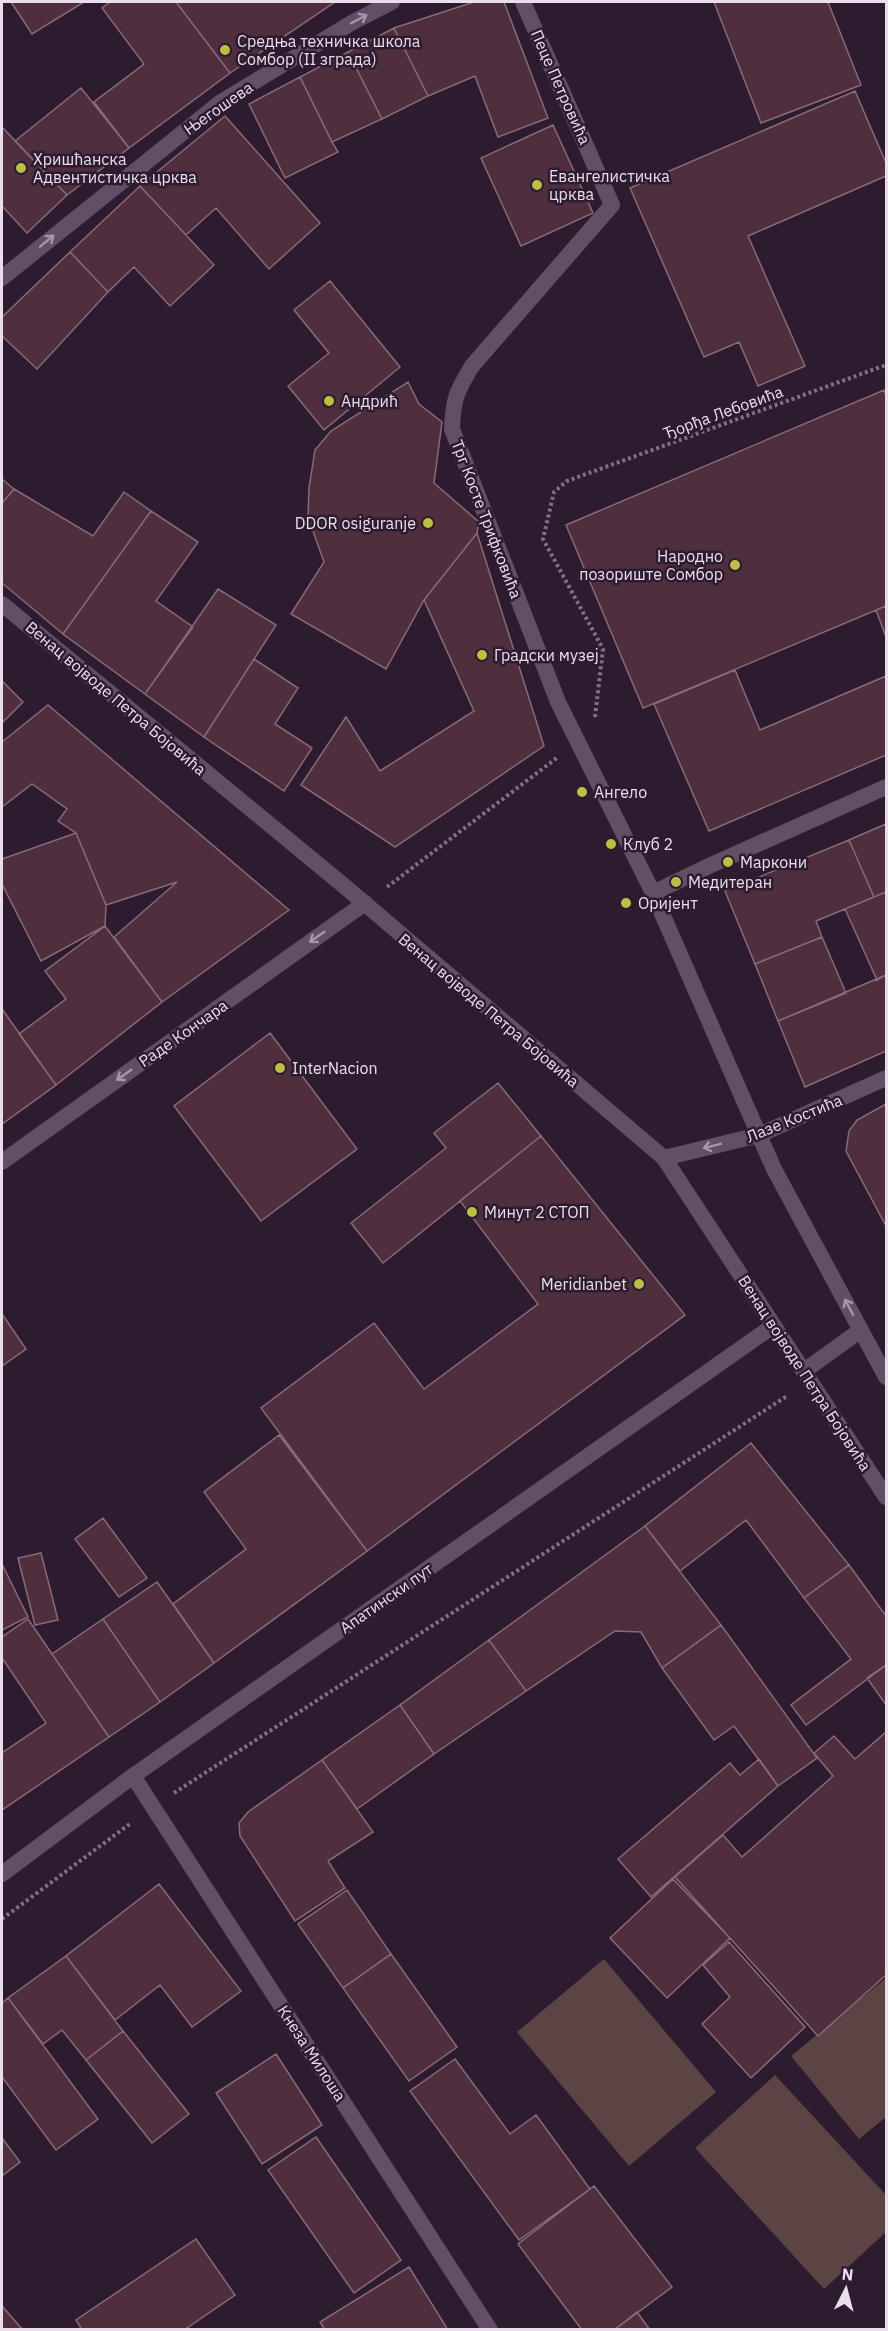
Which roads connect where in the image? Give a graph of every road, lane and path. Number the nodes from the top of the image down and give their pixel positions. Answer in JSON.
{"nodes":[{"id":1,"x":392,"y":2,"type":"edge"},
{"id":2,"x":524,"y":2,"type":"edge"},
{"id":3,"x":2,"y":278,"type":"edge"},
{"id":4,"x":540,"y":286,"type":"joint"},
{"id":5,"x":886,"y":365,"type":"edge"},
{"id":6,"x":2,"y":604,"type":"edge"},
{"id":7,"x":577,"y":742,"type":"junction"},
{"id":8,"x":886,"y":787,"type":"edge"},
{"id":9,"x":653,"y":893,"type":"junction"},
{"id":10,"x":365,"y":903,"type":"junction"},
{"id":11,"x":886,"y":1078,"type":"edge"},
{"id":12,"x":759,"y":1135,"type":"junction"},
{"id":13,"x":664,"y":1158,"type":"junction"},
{"id":14,"x":2,"y":1162,"type":"edge"},
{"id":15,"x":773,"y":1326,"type":"junction"},
{"id":16,"x":861,"y":1330,"type":"junction"},
{"id":17,"x":807,"y":1376,"type":"junction"},
{"id":18,"x":886,"y":1377,"type":"edge"},
{"id":19,"x":886,"y":1497,"type":"edge"},
{"id":20,"x":133,"y":1776,"type":"junction"},
{"id":21,"x":153,"y":1808,"type":"junction"},
{"id":22,"x":2,"y":1875,"type":"edge"},
{"id":23,"x":2,"y":1919,"type":"edge"},
{"id":24,"x":490,"y":2330,"type":"edge"}],
"edges":[{"from":3,"to":1,"type":"street","name":"Његошева","one_way":true},
{"from":2,"to":4,"type":"street","name":"Пеце Петровића"},
{"from":4,"to":7,"type":"street","name":"Трг Косте Трифковића"},
{"from":5,"to":7,"type":"path","name":"Ђорђа Лебовића"},
{"from":6,"to":10,"type":"street","name":"Венац војводе Петра Бојовића"},
{"from":7,"to":9,"type":"street","name":"Трг Косте Трифковића"},
{"from":7,"to":10,"type":"path"},
{"from":8,"to":9,"type":"street"},
{"from":9,"to":12,"type":"street","name":"Трг Косте Трифковића"},
{"from":10,"to":13,"type":"street","name":"Венац војводе Петра Бојовића"},
{"from":10,"to":14,"type":"street","name":"Раде Кончара","one_way":true},
{"from":11,"to":12,"type":"street","name":"Лазе Костића"},
{"from":12,"to":13,"type":"street","name":"Лазе Костића","one_way":true},
{"from":16,"to":12,"type":"street","name":"Трг Косте Трифковића","one_way":true},
{"from":13,"to":15,"type":"street","name":"Венац војводе Петра Бојовића"},
{"from":15,"to":17,"type":"street","name":"Венац војводе Петра Бојовића"},
{"from":15,"to":20,"type":"street","name":"Апатински пут"},
{"from":16,"to":17,"type":"street"},
{"from":16,"to":18,"type":"street","name":"Трг Косте Трифковића"},
{"from":17,"to":19,"type":"street","name":"Венац војводе Петра Бојовића"},
{"from":17,"to":21,"type":"path"},
{"from":20,"to":21,"type":"street","name":"Кнеза Милоша"},
{"from":20,"to":22,"type":"street","name":"Апатински пут"},
{"from":21,"to":23,"type":"path"},
{"from":21,"to":24,"type":"street","name":"Кнеза Милоша"}]}
